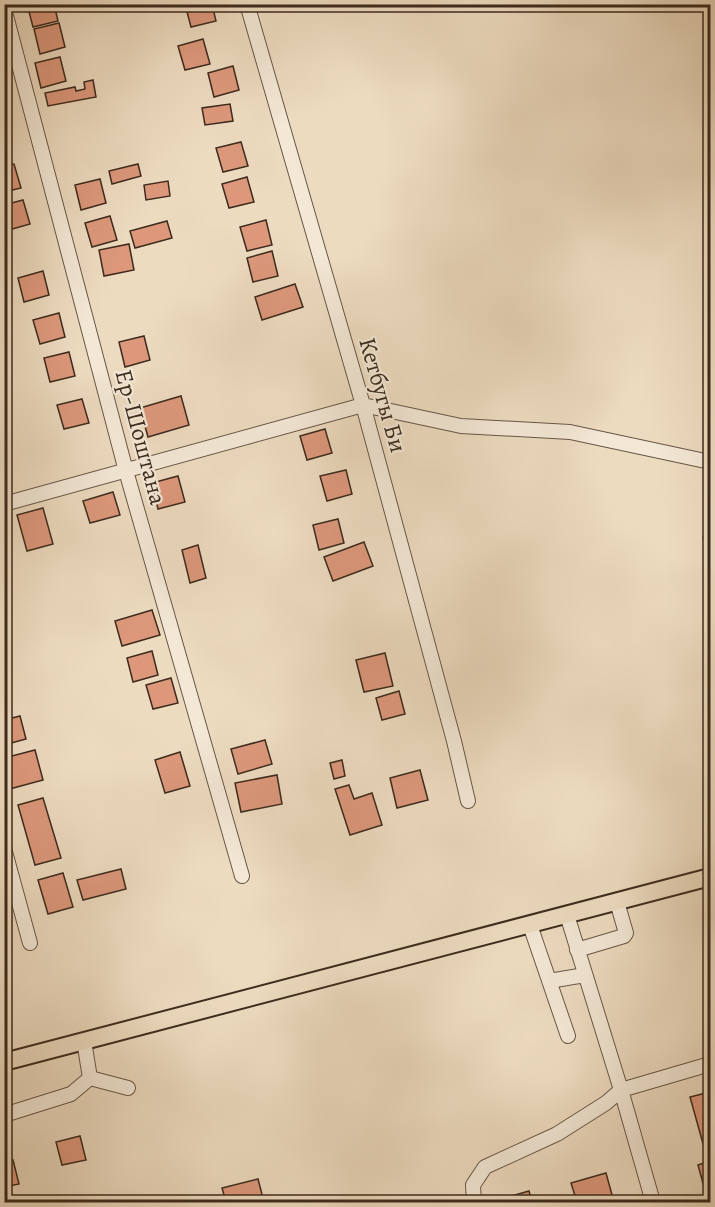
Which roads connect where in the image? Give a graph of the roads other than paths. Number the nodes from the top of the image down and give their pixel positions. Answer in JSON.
{"nodes":[{"id":1,"x":247,"y":4,"type":"edge"},
{"id":2,"x":4,"y":8,"type":"edge"},
{"id":3,"x":363,"y":405,"type":"junction"},
{"id":4,"x":711,"y":462,"type":"edge"},
{"id":5,"x":126,"y":471,"type":"junction"},
{"id":6,"x":4,"y":504,"type":"edge"},
{"id":7,"x":468,"y":801,"type":"dead end"},
{"id":8,"x":4,"y":848,"type":"edge"},
{"id":9,"x":242,"y":876,"type":"dead end"},
{"id":10,"x":711,"y":877,"type":"edge"},
{"id":11,"x":617,"y":902,"type":"junction"},
{"id":12,"x":567,"y":915,"type":"junction"},
{"id":13,"x":530,"y":925,"type":"junction"},
{"id":14,"x":30,"y":943,"type":"dead end"},
{"id":15,"x":577,"y":950,"type":"junction"},
{"id":16,"x":585,"y":975,"type":"junction"},
{"id":17,"x":549,"y":981,"type":"junction"},
{"id":18,"x":568,"y":1036,"type":"dead end"},
{"id":19,"x":84,"y":1041,"type":"junction"},
{"id":20,"x":4,"y":1062,"type":"edge"},
{"id":21,"x":711,"y":1064,"type":"edge"},
{"id":22,"x":90,"y":1078,"type":"junction"},
{"id":23,"x":128,"y":1088,"type":"dead end"},
{"id":24,"x":621,"y":1090,"type":"junction"},
{"id":25,"x":4,"y":1114,"type":"edge"},
{"id":26,"x":474,"y":1203,"type":"edge"},
{"id":27,"x":652,"y":1203,"type":"edge"}],
"edges":[{"from":1,"to":3,"type":"street","name":"Кетбугы Би"},
{"from":2,"to":5,"type":"street","name":"Ер-Шоштана"},
{"from":3,"to":4,"type":"street"},
{"from":3,"to":5,"type":"street"},
{"from":3,"to":7,"type":"street","name":"Кетбугы Би"},
{"from":5,"to":6,"type":"street"},
{"from":5,"to":9,"type":"street","name":"Ер-Шоштана"},
{"from":8,"to":14,"type":"street"},
{"from":10,"to":11,"type":"main road"},
{"from":11,"to":12,"type":"main road"},
{"from":11,"to":15,"type":"street"},
{"from":12,"to":13,"type":"main road"},
{"from":12,"to":15,"type":"street"},
{"from":13,"to":17,"type":"street"},
{"from":13,"to":19,"type":"main road"},
{"from":15,"to":16,"type":"street"},
{"from":16,"to":17,"type":"street"},
{"from":16,"to":24,"type":"street"},
{"from":17,"to":18,"type":"street"},
{"from":19,"to":20,"type":"main road"},
{"from":19,"to":22,"type":"street"},
{"from":21,"to":24,"type":"street"},
{"from":22,"to":23,"type":"street"},
{"from":22,"to":25,"type":"street"},
{"from":24,"to":26,"type":"street"},
{"from":24,"to":27,"type":"street"}]}
